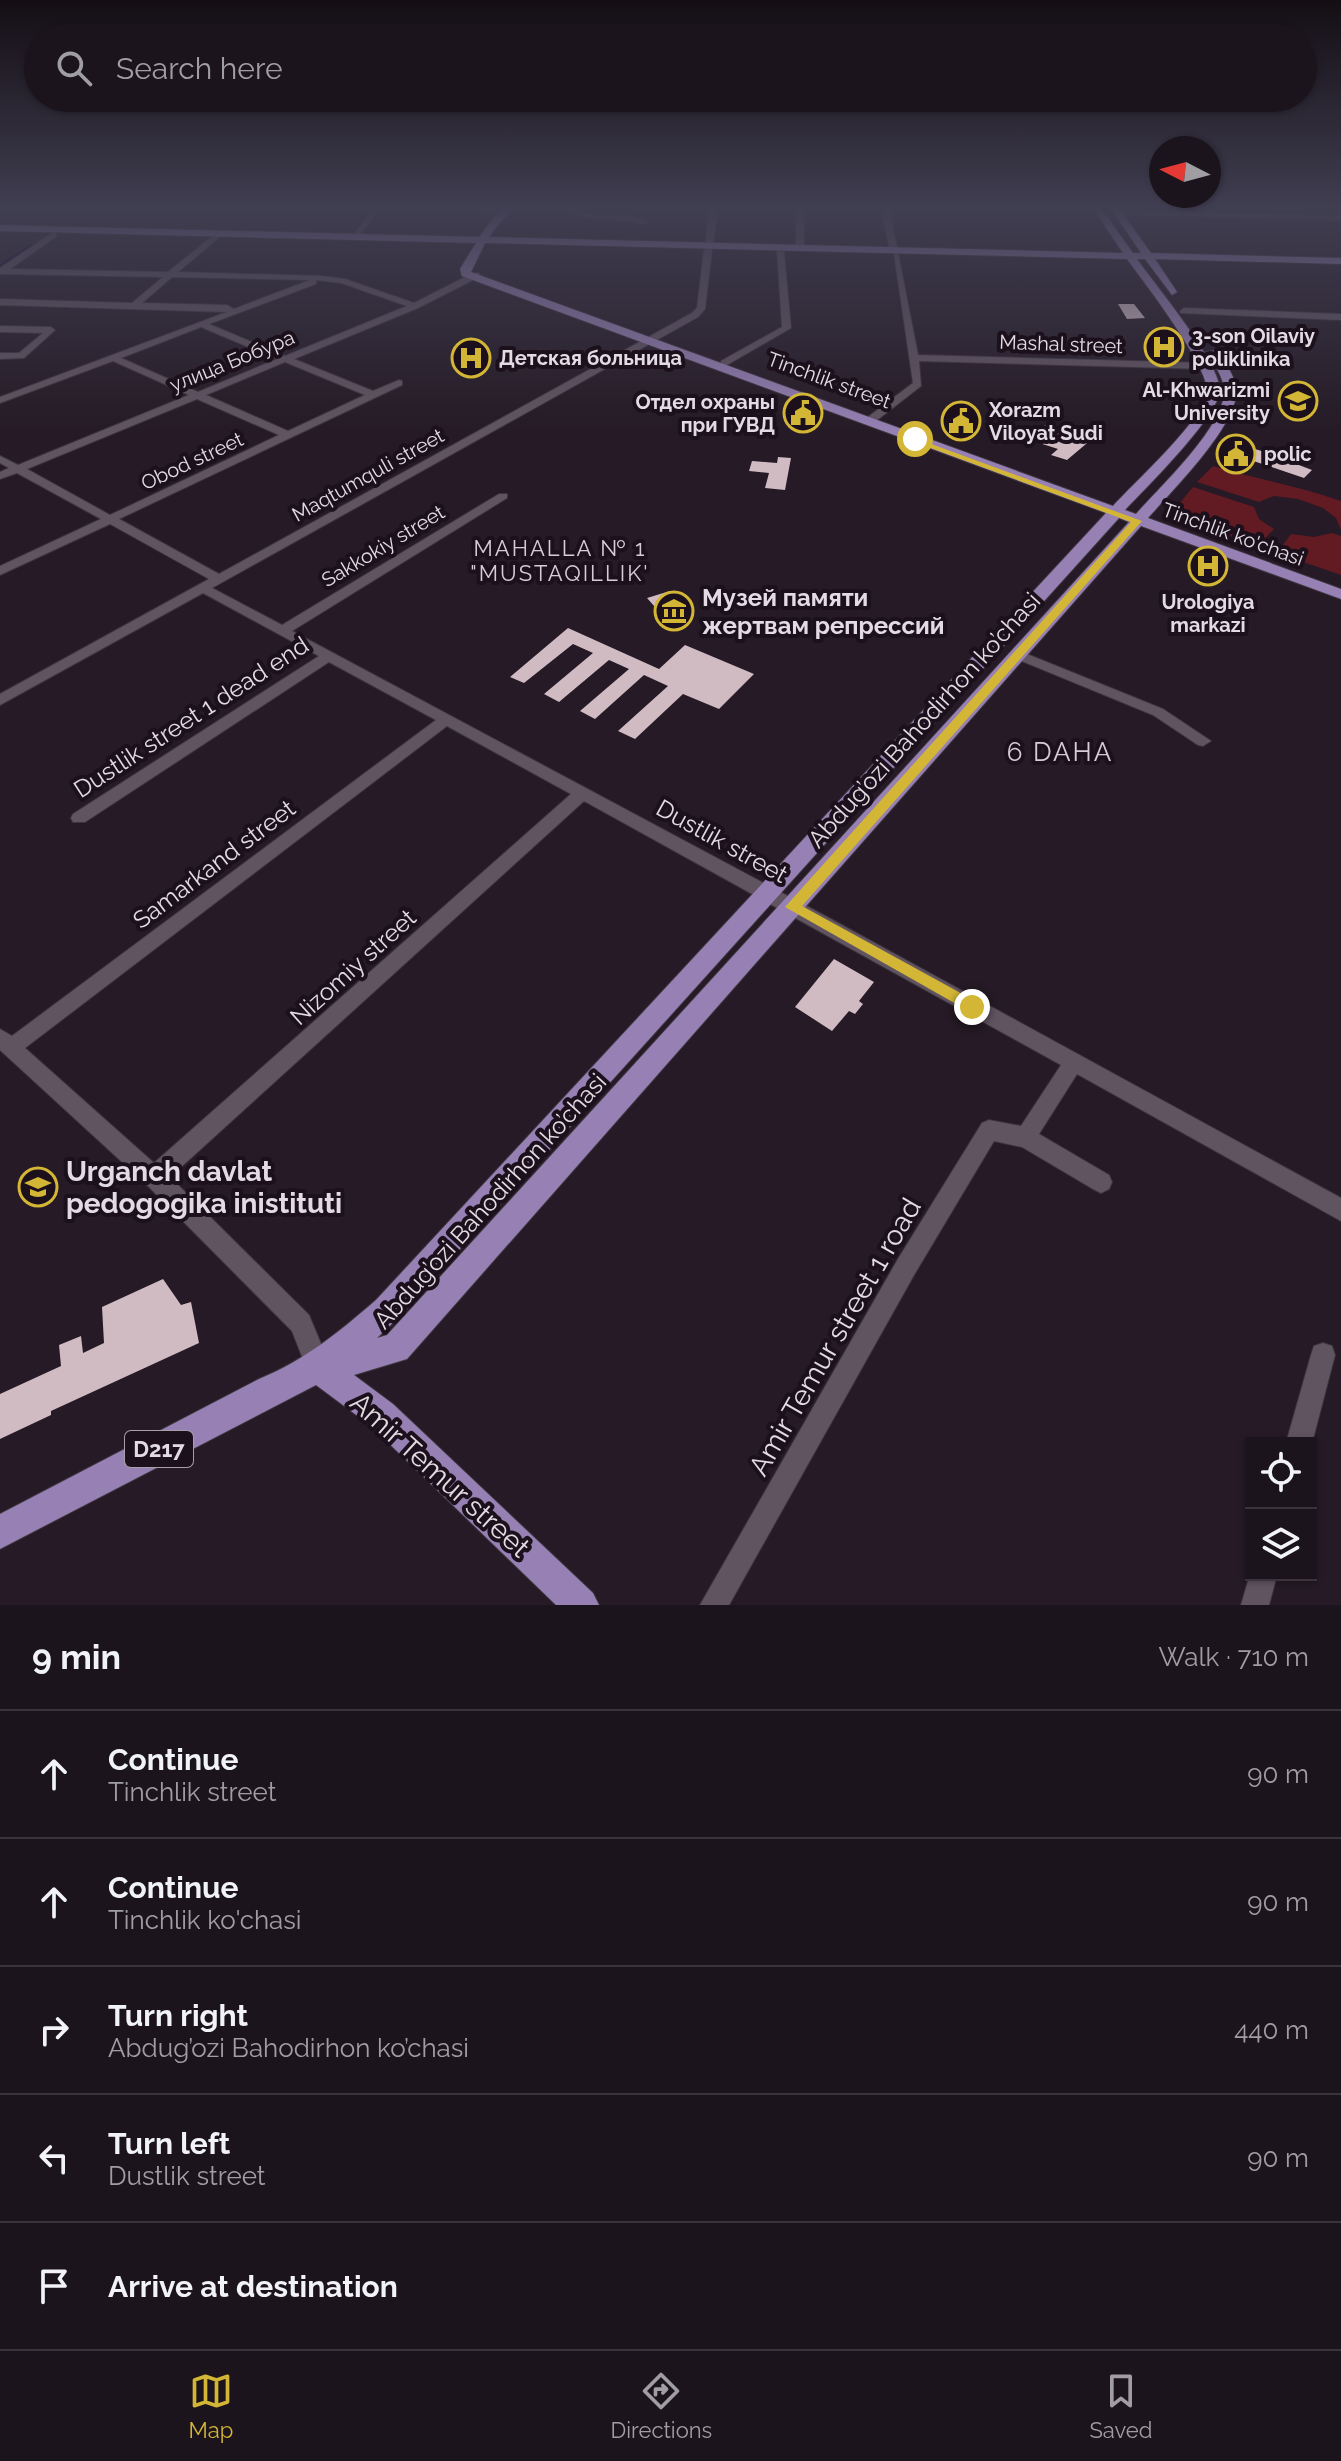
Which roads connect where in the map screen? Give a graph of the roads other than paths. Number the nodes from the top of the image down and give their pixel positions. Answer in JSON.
{"nodes":[{"id":1,"x":163,"y":282,"type":"edge"},
{"id":2,"x":312,"y":282,"type":"edge"},
{"id":3,"x":335,"y":282,"type":"edge"},
{"id":4,"x":462,"y":282,"type":"edge"},
{"id":5,"x":489,"y":282,"type":"edge"},
{"id":6,"x":704,"y":282,"type":"edge"},
{"id":7,"x":783,"y":282,"type":"edge"},
{"id":8,"x":900,"y":282,"type":"edge"},
{"id":9,"x":1157,"y":282,"type":"edge"},
{"id":10,"x":1160,"y":282,"type":"edge"},
{"id":11,"x":0,"y":302,"type":"edge"},
{"id":12,"x":25,"y":303,"type":"junction"},
{"id":13,"x":135,"y":305,"type":"junction"},
{"id":14,"x":415,"y":306,"type":"junction"},
{"id":15,"x":1184,"y":311,"type":"junction"},
{"id":16,"x":13,"y":312,"type":"dead end"},
{"id":17,"x":233,"y":312,"type":"junction"},
{"id":18,"x":1341,"y":317,"type":"edge"},
{"id":19,"x":200,"y":324,"type":"junction"},
{"id":20,"x":0,"y":329,"type":"edge"},
{"id":21,"x":650,"y":340,"type":"junction"},
{"id":22,"x":1203,"y":353,"type":"junction"},
{"id":23,"x":0,"y":356,"type":"edge"},
{"id":24,"x":114,"y":358,"type":"junction"},
{"id":25,"x":914,"y":358,"type":"junction"},
{"id":26,"x":286,"y":359,"type":"junction"},
{"id":27,"x":724,"y":363,"type":"junction"},
{"id":28,"x":399,"y":383,"type":"dead end"},
{"id":29,"x":373,"y":395,"type":"junction"},
{"id":30,"x":195,"y":396,"type":"junction"},
{"id":31,"x":0,"y":400,"type":"edge"},
{"id":32,"x":871,"y":420,"type":"junction"},
{"id":33,"x":287,"y":435,"type":"junction"},
{"id":34,"x":0,"y":459,"type":"edge"},
{"id":35,"x":16,"y":470,"type":"junction"},
{"id":36,"x":0,"y":476,"type":"edge"},
{"id":37,"x":503,"y":496,"type":"dead end"},
{"id":38,"x":1130,"y":514,"type":"junction"},
{"id":39,"x":109,"y":519,"type":"junction"},
{"id":40,"x":0,"y":571,"type":"edge"},
{"id":41,"x":211,"y":584,"type":"junction"},
{"id":42,"x":1341,"y":588,"type":"edge"},
{"id":43,"x":1341,"y":594,"type":"edge"},
{"id":44,"x":284,"y":630,"type":"junction"},
{"id":45,"x":1017,"y":654,"type":"junction"},
{"id":46,"x":330,"y":655,"type":"junction"},
{"id":47,"x":0,"y":700,"type":"edge"},
{"id":48,"x":447,"y":719,"type":"junction"},
{"id":49,"x":1203,"y":741,"type":"dead end"},
{"id":50,"x":583,"y":793,"type":"junction"},
{"id":51,"x":79,"y":818,"type":"dead end"},
{"id":52,"x":767,"y":893,"type":"junction"},
{"id":53,"x":792,"y":907,"type":"junction"},
{"id":54,"x":5,"y":1043,"type":"edge"},
{"id":55,"x":1073,"y":1063,"type":"junction"},
{"id":56,"x":1025,"y":1138,"type":"junction"},
{"id":57,"x":154,"y":1177,"type":"junction"},
{"id":58,"x":1101,"y":1182,"type":"dead end"},
{"id":59,"x":1341,"y":1210,"type":"edge"},
{"id":60,"x":1323,"y":1355,"type":"dead end"},
{"id":61,"x":320,"y":1369,"type":"junction"},
{"id":62,"x":1301,"y":1437,"type":"edge"},
{"id":63,"x":0,"y":1532,"type":"edge"},
{"id":64,"x":1261,"y":1581,"type":"edge"},
{"id":65,"x":565,"y":1599,"type":"edge"},
{"id":66,"x":714,"y":1605,"type":"edge"},
{"id":67,"x":1255,"y":1605,"type":"edge"}],
"edges":[{"from":1,"to":13,"type":"street"},
{"from":2,"to":17,"type":"street"},
{"from":3,"to":14,"type":"street"},
{"from":4,"to":14,"type":"street","name":"улица Бобура"},
{"from":5,"to":21,"type":"main road","name":"Tinchlik street"},
{"from":6,"to":21,"type":"street","name":"Maqtumquli street"},
{"from":7,"to":27,"type":"street"},
{"from":8,"to":25,"type":"street"},
{"from":9,"to":22,"type":"main road","name":"Abdug’ozi Bahodirhon ko’chasi","number":"D217"},
{"from":10,"to":15,"type":"main road","name":"Abdug’ozi Bahodirhon ko’chasi","number":"D217"},
{"from":11,"to":12,"type":"street"},
{"from":12,"to":13,"type":"street"},
{"from":12,"to":16,"type":"street"},
{"from":13,"to":17,"type":"street"},
{"from":14,"to":26,"type":"street","name":"улица Бобура"},
{"from":15,"to":18,"type":"street"},
{"from":15,"to":22,"type":"main road","name":"Abdug’ozi Bahodirhon ko’chasi","number":"D217"},
{"from":17,"to":19,"type":"street"},
{"from":19,"to":24,"type":"street"},
{"from":19,"to":26,"type":"street"},
{"from":20,"to":23,"type":"street"},
{"from":21,"to":27,"type":"main road","name":"Tinchlik street"},
{"from":21,"to":32,"type":"main road","name":"Tinchlik street"},
{"from":21,"to":41,"type":"street","name":"Maqtumquli street"},
{"from":22,"to":25,"type":"street","name":"Mashal street"},
{"from":22,"to":38,"type":"main road","name":"Abdug’ozi Bahodirhon ko’chasi","number":"D217"},
{"from":24,"to":30,"type":"street"},
{"from":24,"to":31,"type":"street"},
{"from":25,"to":32,"type":"street"},
{"from":26,"to":29,"type":"street"},
{"from":26,"to":30,"type":"street","name":"улица Бобура"},
{"from":27,"to":32,"type":"main road","name":"Tinchlik street"},
{"from":28,"to":29,"type":"street","name":"Obod street"},
{"from":29,"to":33,"type":"street","name":"Obod street"},
{"from":30,"to":33,"type":"street"},
{"from":30,"to":35,"type":"street","name":"улица Бобура"},
{"from":32,"to":38,"type":"main road","name":"Tinchlik ko'chasi"},
{"from":33,"to":39,"type":"street","name":"Obod street"},
{"from":34,"to":35,"type":"street","name":"Dustlik street"},
{"from":35,"to":36,"type":"street","name":"улица Бобура"},
{"from":35,"to":39,"type":"street","name":"Dustlik street"},
{"from":37,"to":44,"type":"street","name":"Sakkokiy street"},
{"from":38,"to":42,"type":"main road"},
{"from":38,"to":43,"type":"main road","name":"Tinchlik ko'chasi"},
{"from":38,"to":45,"type":"main road","name":"Abdug’ozi Bahodirhon ko’chasi","number":"D217"},
{"from":38,"to":52,"type":"main road","name":"Abdug’ozi Bahodirhon ko’chasi","number":"D217"},
{"from":39,"to":40,"type":"street","name":"Obod street"},
{"from":39,"to":41,"type":"street","name":"Dustlik street"},
{"from":41,"to":44,"type":"street","name":"Dustlik street"},
{"from":41,"to":47,"type":"street","name":"Maqtumquli street"},
{"from":44,"to":46,"type":"street","name":"Dustlik street"},
{"from":45,"to":49,"type":"street"},
{"from":45,"to":53,"type":"main road","name":"Abdug’ozi Bahodirhon ko’chasi","number":"D217"},
{"from":46,"to":48,"type":"street","name":"Dustlik street"},
{"from":46,"to":51,"type":"street","name":"Dustlik street 1 dead end"},
{"from":48,"to":50,"type":"street","name":"Dustlik street"},
{"from":48,"to":54,"type":"street","name":"Samarkand street"},
{"from":50,"to":52,"type":"street","name":"Dustlik street"},
{"from":50,"to":57,"type":"street","name":"Nizomiy street"},
{"from":52,"to":53,"type":"street","name":"Dustlik street"},
{"from":52,"to":61,"type":"main road","name":"Abdug’ozi Bahodirhon ko’chasi","number":"D217"},
{"from":53,"to":55,"type":"street","name":"Dustlik street"},
{"from":53,"to":61,"type":"main road","name":"Abdug’ozi Bahodirhon ko’chasi","number":"D217"},
{"from":54,"to":57,"type":"street"},
{"from":55,"to":56,"type":"street"},
{"from":55,"to":59,"type":"street","name":"Dustlik street"},
{"from":56,"to":58,"type":"street","name":"Amir Temur street 1 road"},
{"from":56,"to":66,"type":"street","name":"Amir Temur street 1 road"},
{"from":57,"to":61,"type":"street"},
{"from":60,"to":62,"type":"street"},
{"from":61,"to":63,"type":"main road","number":"D217"},
{"from":61,"to":65,"type":"main road","name":"Amir Temur street"},
{"from":64,"to":67,"type":"street"}]}
